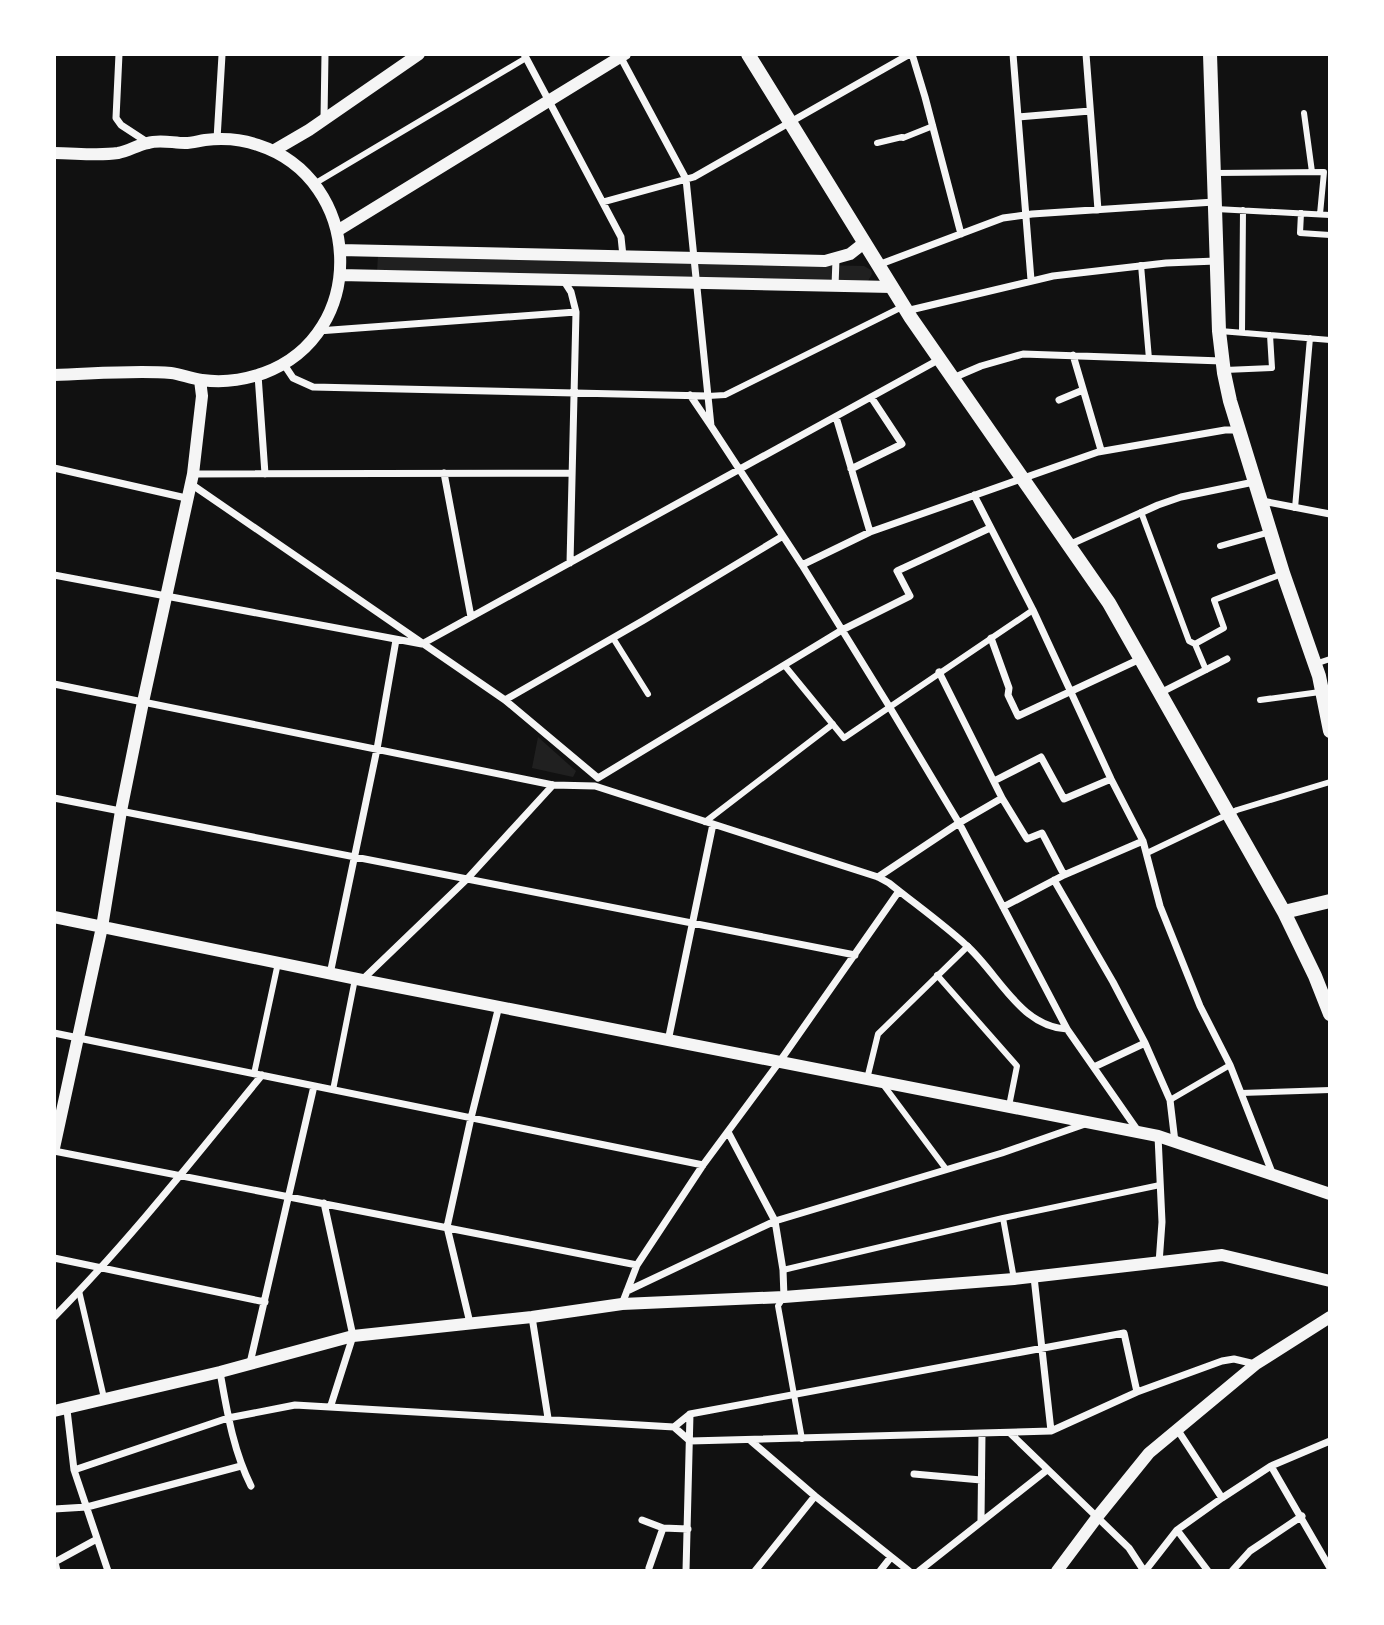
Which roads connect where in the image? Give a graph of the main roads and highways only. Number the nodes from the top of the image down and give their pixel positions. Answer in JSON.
{"nodes":[{"id":1,"x":748,"y":54,"type":"edge"},
{"id":2,"x":1210,"y":54,"type":"edge"},
{"id":3,"x":1330,"y":731,"type":"edge"},
{"id":4,"x":1330,"y":901,"type":"edge"},
{"id":5,"x":1284,"y":912,"type":"junction"},
{"id":6,"x":1330,"y":1013,"type":"edge"}],
"edges":[{"from":1,"to":5,"type":"main road"},
{"from":2,"to":3,"type":"main road"},
{"from":4,"to":5,"type":"main road"},
{"from":5,"to":6,"type":"main road"}]}
